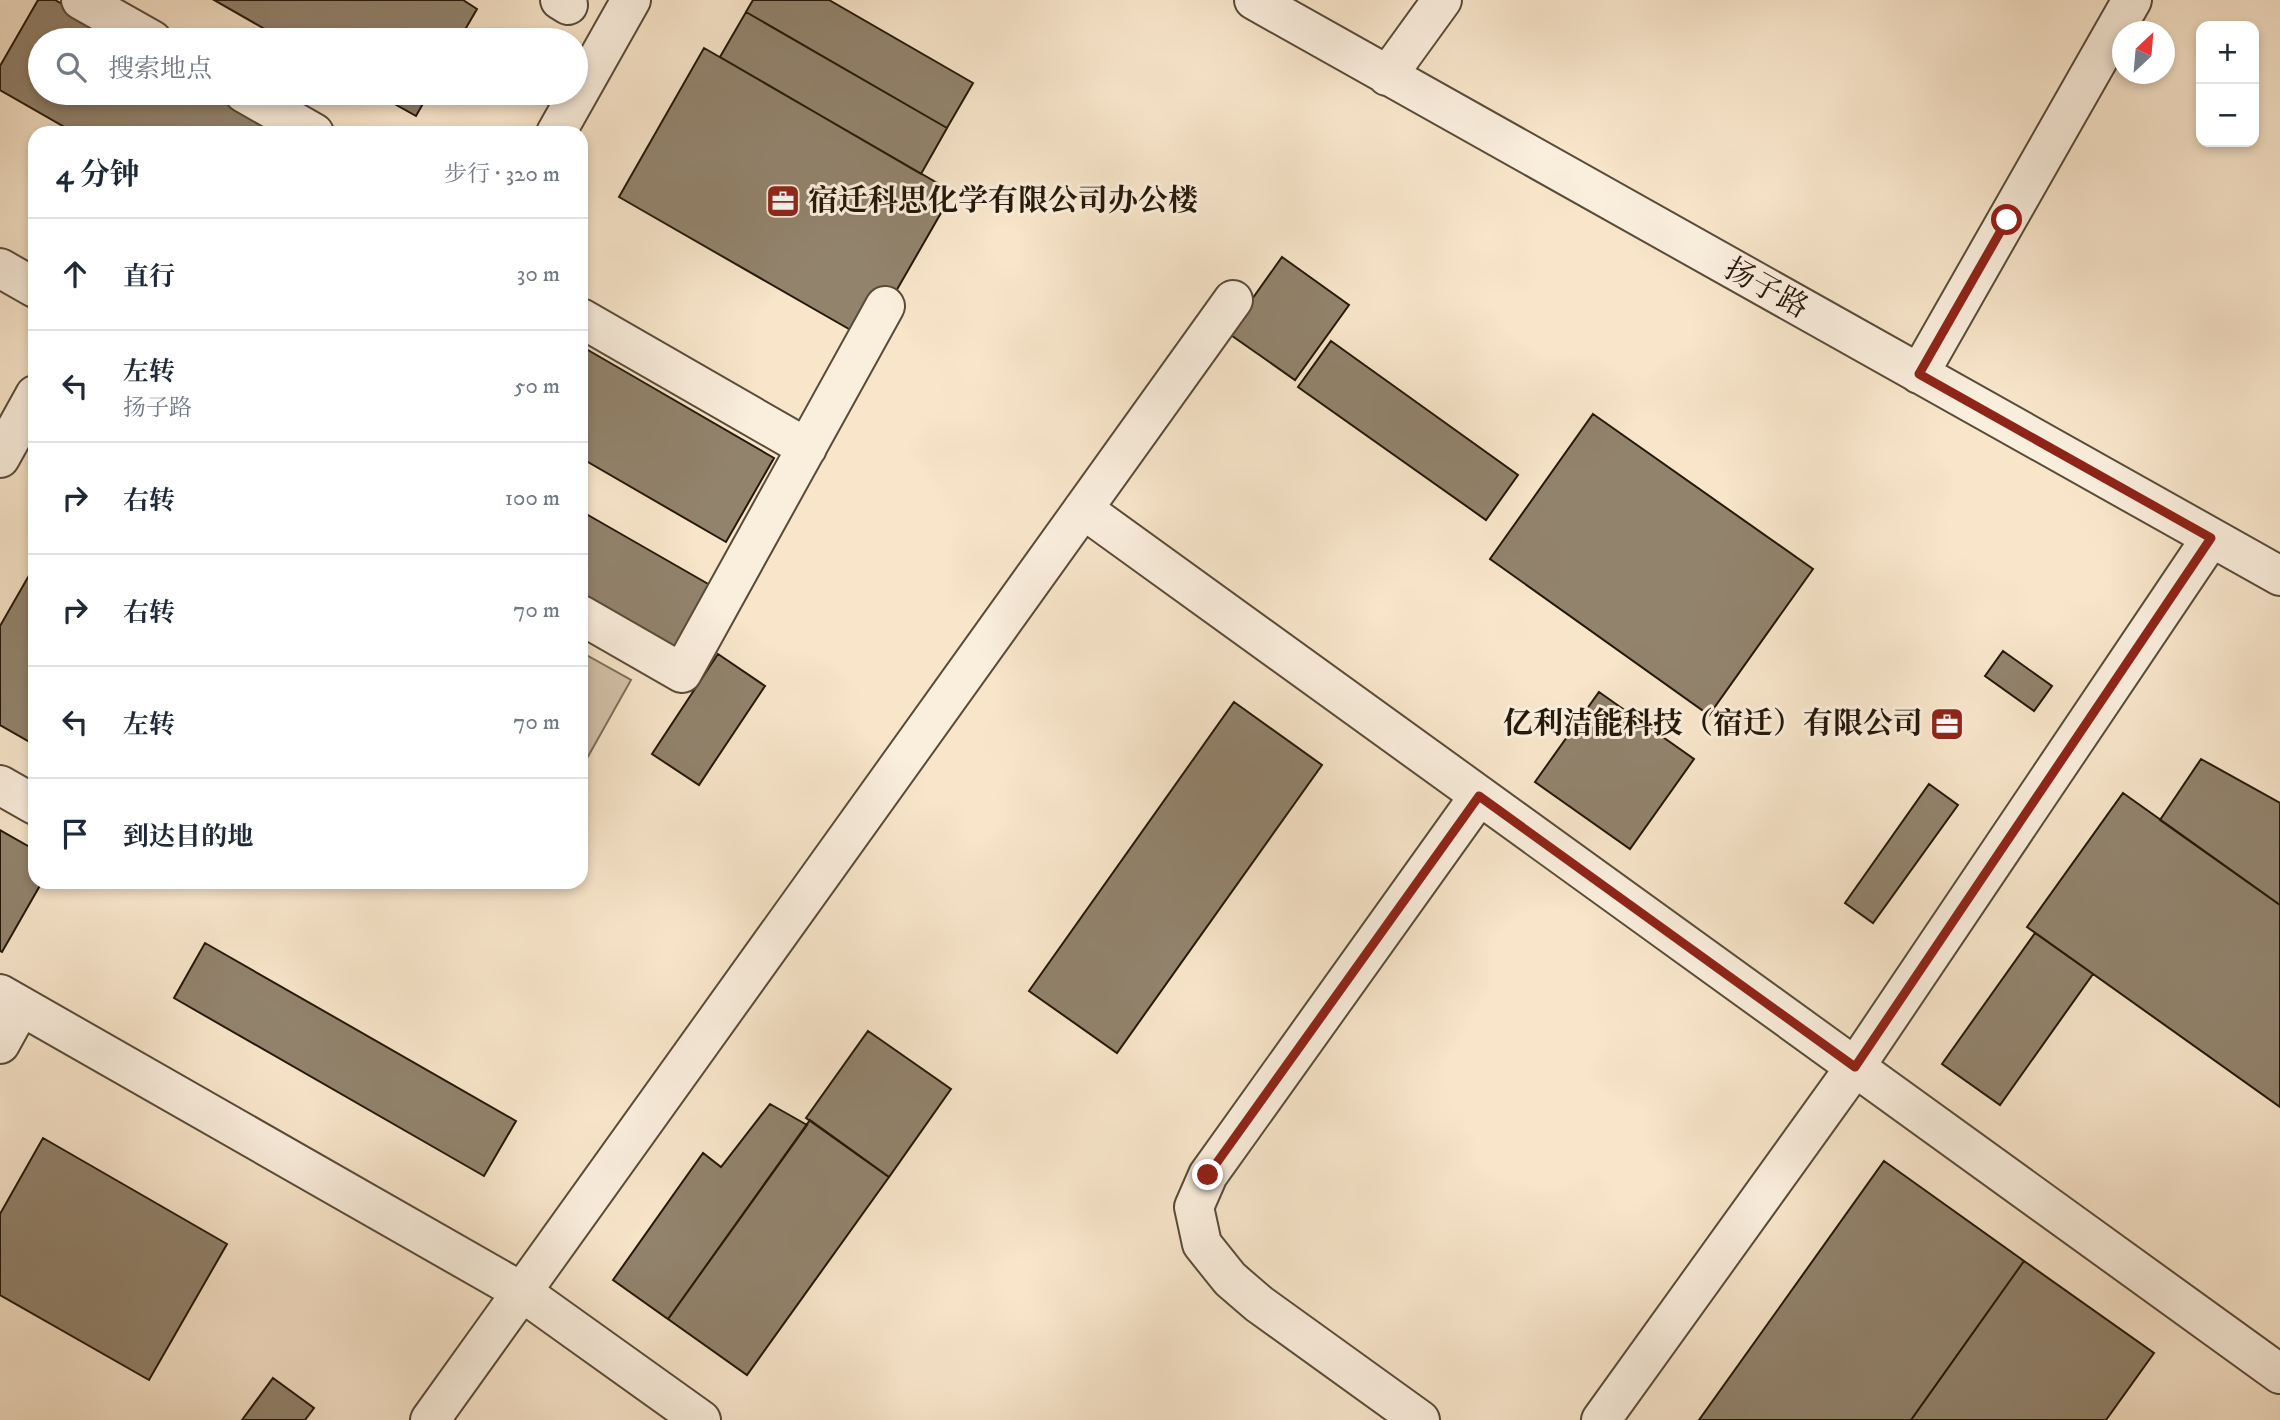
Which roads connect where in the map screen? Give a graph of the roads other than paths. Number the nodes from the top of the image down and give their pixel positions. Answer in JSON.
{"nodes":[{"id":1,"x":81,"y":0,"type":"edge"},
{"id":2,"x":631,"y":0,"type":"edge"},
{"id":3,"x":1254,"y":0,"type":"edge"},
{"id":4,"x":1442,"y":0,"type":"edge"},
{"id":5,"x":2132,"y":0,"type":"edge"},
{"id":6,"x":131,"y":28,"type":"edge"},
{"id":7,"x":588,"y":76,"type":"edge"},
{"id":8,"x":1387,"y":76,"type":"junction"},
{"id":9,"x":265,"y":105,"type":"edge"},
{"id":10,"x":572,"y":105,"type":"edge"},
{"id":11,"x":302,"y":126,"type":"edge"},
{"id":12,"x":560,"y":126,"type":"edge"},
{"id":13,"x":0,"y":268,"type":"edge"},
{"id":14,"x":28,"y":284,"type":"edge"},
{"id":15,"x":1233,"y":300,"type":"dead end"},
{"id":16,"x":885,"y":306,"type":"dead end"},
{"id":17,"x":588,"y":322,"type":"edge"},
{"id":18,"x":1919,"y":374,"type":"junction"},
{"id":19,"x":28,"y":408,"type":"edge"},
{"id":20,"x":807,"y":448,"type":"junction"},
{"id":21,"x":0,"y":458,"type":"edge"},
{"id":22,"x":1083,"y":509,"type":"junction"},
{"id":23,"x":2211,"y":538,"type":"junction"},
{"id":24,"x":2280,"y":576,"type":"edge"},
{"id":25,"x":588,"y":619,"type":"edge"},
{"id":26,"x":0,"y":785,"type":"edge"},
{"id":27,"x":1479,"y":796,"type":"junction"},
{"id":28,"x":28,"y":801,"type":"edge"},
{"id":29,"x":11,"y":1000,"type":"edge"},
{"id":30,"x":0,"y":1044,"type":"edge"},
{"id":31,"x":1855,"y":1067,"type":"junction"},
{"id":32,"x":522,"y":1292,"type":"junction"},
{"id":33,"x":2280,"y":1374,"type":"edge"},
{"id":34,"x":430,"y":1420,"type":"edge"},
{"id":35,"x":701,"y":1420,"type":"edge"},
{"id":36,"x":1420,"y":1420,"type":"edge"},
{"id":37,"x":1601,"y":1420,"type":"edge"}],
"edges":[{"from":1,"to":6,"type":"street"},
{"from":2,"to":7,"type":"street"},
{"from":3,"to":8,"type":"street","name":"扬子路"},
{"from":4,"to":8,"type":"street"},
{"from":5,"to":18,"type":"street"},
{"from":8,"to":18,"type":"street","name":"扬子路"},
{"from":9,"to":11,"type":"street"},
{"from":10,"to":12,"type":"street"},
{"from":13,"to":14,"type":"street"},
{"from":15,"to":22,"type":"street"},
{"from":16,"to":20,"type":"street"},
{"from":17,"to":20,"type":"street"},
{"from":18,"to":23,"type":"street","name":"扬子路"},
{"from":19,"to":21,"type":"street"},
{"from":20,"to":25,"type":"street"},
{"from":22,"to":27,"type":"street"},
{"from":22,"to":32,"type":"street"},
{"from":23,"to":24,"type":"street","name":"扬子路"},
{"from":23,"to":31,"type":"street"},
{"from":26,"to":28,"type":"street"},
{"from":27,"to":31,"type":"street"},
{"from":27,"to":36,"type":"street"},
{"from":29,"to":30,"type":"street"},
{"from":29,"to":32,"type":"street"},
{"from":31,"to":33,"type":"street"},
{"from":31,"to":37,"type":"street"},
{"from":32,"to":34,"type":"street"},
{"from":32,"to":35,"type":"street"}]}
